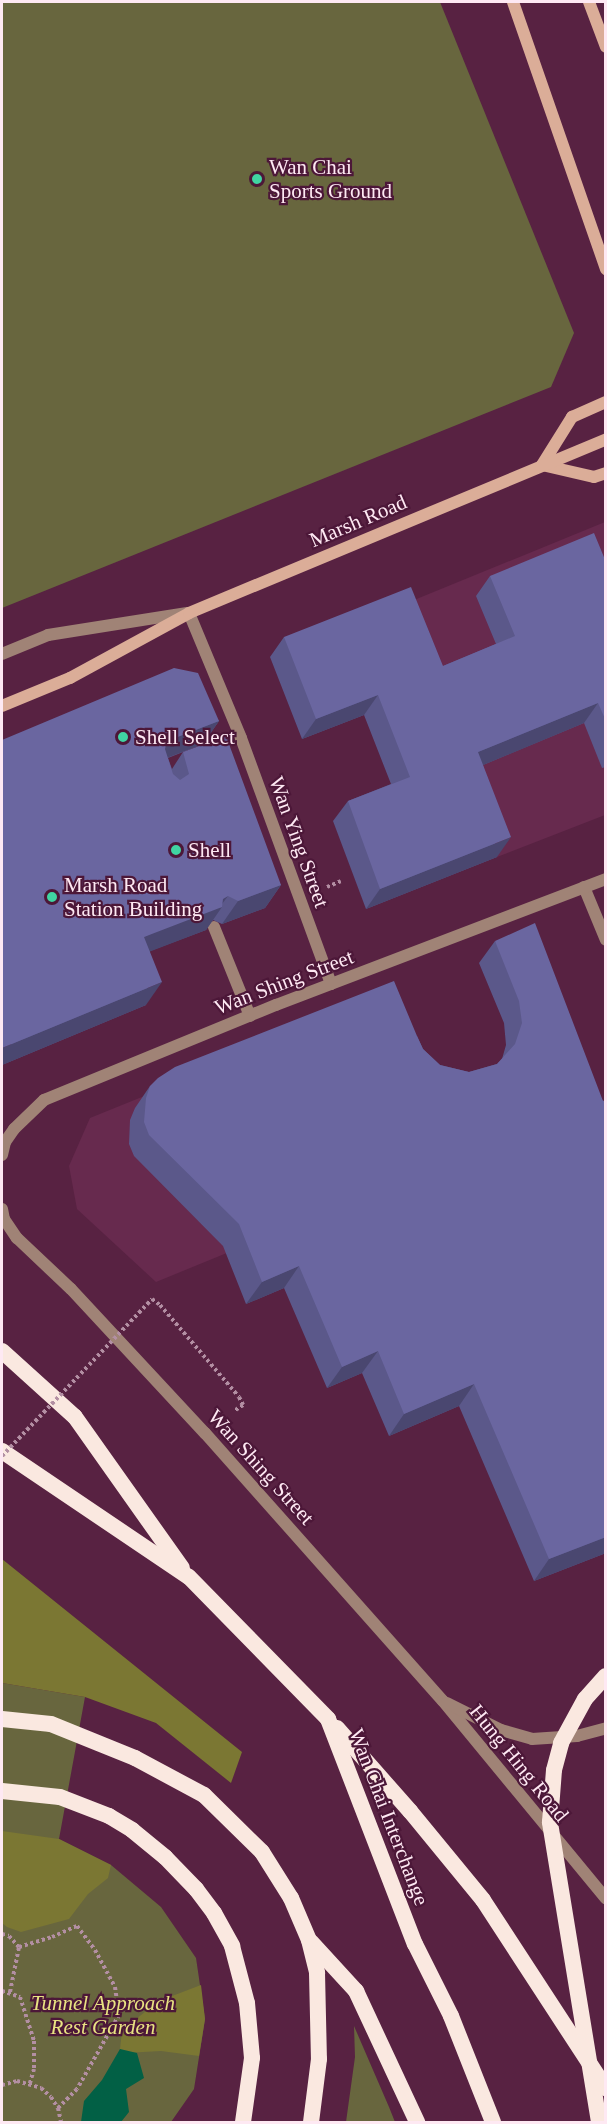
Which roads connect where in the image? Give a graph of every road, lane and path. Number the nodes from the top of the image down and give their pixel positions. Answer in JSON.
{"nodes":[{"id":1,"x":513,"y":2,"type":"edge"},
{"id":2,"x":589,"y":2,"type":"edge"},
{"id":3,"x":606,"y":47,"type":"edge"},
{"id":4,"x":606,"y":269,"type":"edge"},
{"id":5,"x":606,"y":402,"type":"edge"},
{"id":6,"x":606,"y":439,"type":"edge"},
{"id":7,"x":542,"y":465,"type":"junction"},
{"id":8,"x":606,"y":473,"type":"edge"},
{"id":9,"x":189,"y":613,"type":"junction"},
{"id":10,"x":2,"y":654,"type":"edge"},
{"id":11,"x":2,"y":706,"type":"edge"},
{"id":12,"x":241,"y":738,"type":"junction"},
{"id":13,"x":225,"y":744,"type":"edge"},
{"id":14,"x":606,"y":879,"type":"edge"},
{"id":15,"x":584,"y":887,"type":"junction"},
{"id":16,"x":214,"y":927,"type":"edge"},
{"id":17,"x":606,"y":940,"type":"edge"},
{"id":18,"x":331,"y":984,"type":"junction"},
{"id":19,"x":250,"y":1016,"type":"junction"},
{"id":20,"x":2,"y":1155,"type":"edge"},
{"id":21,"x":2,"y":1209,"type":"edge"},
{"id":22,"x":2,"y":1351,"type":"edge"},
{"id":23,"x":234,"y":1411,"type":"dead end"},
{"id":24,"x":2,"y":1451,"type":"edge"},
{"id":25,"x":2,"y":1456,"type":"edge"},
{"id":26,"x":189,"y":1577,"type":"junction"},
{"id":27,"x":606,"y":1676,"type":"edge"},
{"id":28,"x":443,"y":1701,"type":"junction"},
{"id":29,"x":2,"y":1719,"type":"edge"},
{"id":30,"x":328,"y":1719,"type":"junction"},
{"id":31,"x":606,"y":1728,"type":"edge"},
{"id":32,"x":2,"y":1791,"type":"edge"},
{"id":33,"x":606,"y":1899,"type":"edge"},
{"id":34,"x":2,"y":1934,"type":"edge"},
{"id":35,"x":309,"y":1940,"type":"junction"},
{"id":36,"x":19,"y":1947,"type":"junction"},
{"id":37,"x":2,"y":1990,"type":"edge"},
{"id":38,"x":10,"y":1992,"type":"junction"},
{"id":39,"x":30,"y":2083,"type":"junction"},
{"id":40,"x":2,"y":2085,"type":"edge"},
{"id":41,"x":606,"y":2089,"type":"edge"},
{"id":42,"x":58,"y":2108,"type":"junction"},
{"id":43,"x":240,"y":2119,"type":"edge"},
{"id":44,"x":311,"y":2121,"type":"edge"},
{"id":45,"x":61,"y":2122,"type":"edge"},
{"id":46,"x":417,"y":2122,"type":"edge"},
{"id":47,"x":493,"y":2122,"type":"edge"},
{"id":48,"x":599,"y":2122,"type":"edge"}],
"edges":[{"from":1,"to":4,"type":"main road"},
{"from":2,"to":3,"type":"main road"},
{"from":5,"to":7,"type":"main road"},
{"from":6,"to":7,"type":"main road","name":"Marsh Road"},
{"from":7,"to":8,"type":"main road"},
{"from":7,"to":9,"type":"main road","name":"Marsh Road"},
{"from":9,"to":10,"type":"street","name":"Marsh Road"},
{"from":9,"to":11,"type":"main road","name":"Marsh Road"},
{"from":9,"to":12,"type":"street","name":"Wan Ying Street"},
{"from":12,"to":13,"type":"street"},
{"from":12,"to":18,"type":"street","name":"Wan Ying Street"},
{"from":14,"to":15,"type":"street","name":"Wan Shing Street"},
{"from":15,"to":17,"type":"street"},
{"from":15,"to":18,"type":"street","name":"Wan Shing Street"},
{"from":16,"to":19,"type":"street"},
{"from":18,"to":19,"type":"street","name":"Wan Shing Street"},
{"from":19,"to":20,"type":"street","name":"Wan Shing Street"},
{"from":21,"to":28,"type":"street","name":"Wan Shing Street"},
{"from":22,"to":26,"type":"highway"},
{"from":23,"to":25,"type":"path","bridge":true},
{"from":24,"to":26,"type":"highway","name":"Wan Chai Interchange"},
{"from":26,"to":30,"type":"highway","name":"Wan Chai Interchange"},
{"from":27,"to":48,"type":"highway","bridge":true},
{"from":28,"to":31,"type":"street","name":"Hung Hing Road"},
{"from":28,"to":33,"type":"street","name":"Hung Hing Road"},
{"from":29,"to":35,"type":"highway"},
{"from":30,"to":41,"type":"highway"},
{"from":30,"to":47,"type":"highway","name":"Wan Chai Interchange"},
{"from":32,"to":43,"type":"highway"},
{"from":34,"to":36,"type":"path"},
{"from":35,"to":44,"type":"highway"},
{"from":35,"to":46,"type":"highway"},
{"from":36,"to":38,"type":"path"},
{"from":36,"to":42,"type":"path"},
{"from":37,"to":38,"type":"path"},
{"from":38,"to":39,"type":"path"},
{"from":39,"to":40,"type":"path"},
{"from":39,"to":42,"type":"path"},
{"from":42,"to":45,"type":"path"}]}
